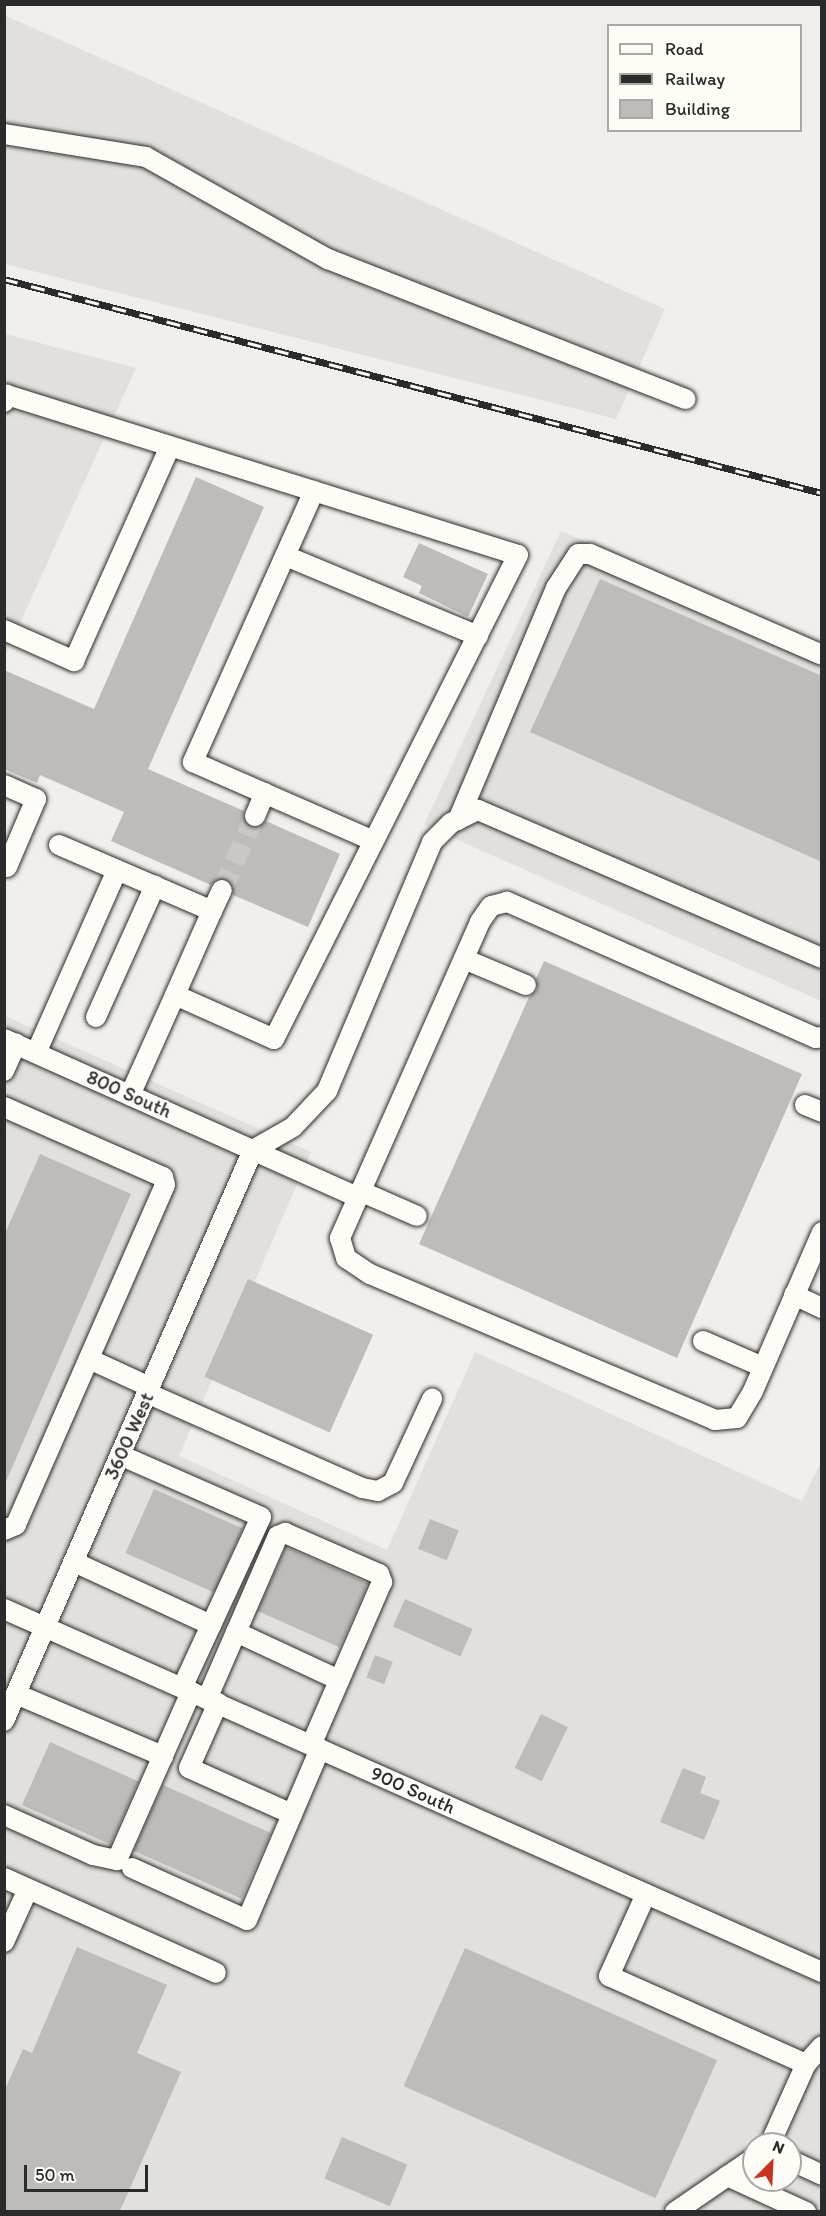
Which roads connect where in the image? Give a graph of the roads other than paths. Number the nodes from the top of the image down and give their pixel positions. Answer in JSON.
{"nodes":[{"id":1,"x":4,"y":134,"type":"edge"},
{"id":2,"x":5,"y":397,"type":"edge"},
{"id":3,"x":687,"y":399,"type":"dead end"},
{"id":4,"x":170,"y":446,"type":"junction"},
{"id":5,"x":314,"y":491,"type":"junction"},
{"id":6,"x":286,"y":555,"type":"junction"},
{"id":7,"x":4,"y":630,"type":"edge"},
{"id":8,"x":478,"y":636,"type":"junction"},
{"id":9,"x":822,"y":655,"type":"edge"},
{"id":10,"x":4,"y":785,"type":"edge"},
{"id":11,"x":265,"y":794,"type":"junction"},
{"id":12,"x":255,"y":816,"type":"tunnel mouth"},
{"id":13,"x":458,"y":820,"type":"junction"},
{"id":14,"x":374,"y":842,"type":"junction"},
{"id":15,"x":59,"y":845,"type":"dead end"},
{"id":16,"x":7,"y":867,"type":"dead end"},
{"id":17,"x":117,"y":870,"type":"junction"},
{"id":18,"x":155,"y":886,"type":"junction"},
{"id":19,"x":222,"y":890,"type":"tunnel mouth"},
{"id":20,"x":212,"y":911,"type":"junction"},
{"id":21,"x":464,"y":958,"type":"junction"},
{"id":22,"x":822,"y":958,"type":"edge"},
{"id":23,"x":526,"y":985,"type":"dead end"},
{"id":24,"x":175,"y":995,"type":"junction"},
{"id":25,"x":96,"y":1017,"type":"dead end"},
{"id":26,"x":822,"y":1037,"type":"edge"},
{"id":27,"x":10,"y":1042,"type":"edge"},
{"id":28,"x":36,"y":1053,"type":"junction"},
{"id":29,"x":4,"y":1071,"type":"edge"},
{"id":30,"x":130,"y":1095,"type":"junction"},
{"id":31,"x":4,"y":1107,"type":"edge"},
{"id":32,"x":253,"y":1150,"type":"junction"},
{"id":33,"x":359,"y":1194,"type":"junction"},
{"id":34,"x":417,"y":1216,"type":"dead end"},
{"id":35,"x":822,"y":1232,"type":"edge"},
{"id":36,"x":794,"y":1295,"type":"junction"},
{"id":37,"x":822,"y":1308,"type":"edge"},
{"id":38,"x":703,"y":1341,"type":"dead end"},
{"id":39,"x":89,"y":1359,"type":"junction"},
{"id":40,"x":763,"y":1367,"type":"junction"},
{"id":41,"x":149,"y":1390,"type":"junction"},
{"id":42,"x":432,"y":1399,"type":"dead end"},
{"id":43,"x":120,"y":1455,"type":"junction"},
{"id":44,"x":4,"y":1530,"type":"edge"},
{"id":45,"x":74,"y":1562,"type":"junction"},
{"id":46,"x":4,"y":1609,"type":"edge"},
{"id":47,"x":211,"y":1625,"type":"junction"},
{"id":48,"x":45,"y":1627,"type":"junction"},
{"id":49,"x":236,"y":1632,"type":"junction"},
{"id":50,"x":339,"y":1680,"type":"junction"},
{"id":51,"x":16,"y":1694,"type":"junction"},
{"id":52,"x":200,"y":1695,"type":"junction"},
{"id":53,"x":4,"y":1721,"type":"edge"},
{"id":54,"x":315,"y":1747,"type":"junction"},
{"id":55,"x":163,"y":1756,"type":"junction"},
{"id":56,"x":292,"y":1814,"type":"junction"},
{"id":57,"x":4,"y":1815,"type":"edge"},
{"id":58,"x":132,"y":1868,"type":"dead end"},
{"id":59,"x":4,"y":1878,"type":"edge"},
{"id":60,"x":28,"y":1889,"type":"junction"},
{"id":61,"x":646,"y":1894,"type":"junction"},
{"id":62,"x":4,"y":1942,"type":"edge"},
{"id":63,"x":216,"y":1972,"type":"dead end"},
{"id":64,"x":822,"y":1972,"type":"edge"},
{"id":65,"x":822,"y":2046,"type":"edge"},
{"id":66,"x":806,"y":2064,"type":"junction"},
{"id":67,"x":775,"y":2132,"type":"edge"},
{"id":68,"x":742,"y":2166,"type":"edge"},
{"id":69,"x":802,"y":2166,"type":"edge"},
{"id":70,"x":822,"y":2175,"type":"edge"},
{"id":71,"x":727,"y":2176,"type":"junction"},
{"id":72,"x":675,"y":2211,"type":"edge"},
{"id":73,"x":806,"y":2211,"type":"edge"}],
"edges":[{"from":1,"to":3,"type":"street"},
{"from":2,"to":4,"type":"street"},
{"from":4,"to":5,"type":"street"},
{"from":4,"to":7,"type":"street"},
{"from":5,"to":6,"type":"street"},
{"from":5,"to":8,"type":"street"},
{"from":6,"to":8,"type":"street"},
{"from":6,"to":11,"type":"street"},
{"from":8,"to":14,"type":"street"},
{"from":9,"to":13,"type":"street"},
{"from":10,"to":16,"type":"street"},
{"from":11,"to":12,"type":"street"},
{"from":11,"to":14,"type":"street"},
{"from":13,"to":22,"type":"street"},
{"from":13,"to":32,"type":"street"},
{"from":14,"to":24,"type":"street"},
{"from":15,"to":17,"type":"street"},
{"from":17,"to":18,"type":"street"},
{"from":17,"to":28,"type":"street"},
{"from":18,"to":20,"type":"street"},
{"from":18,"to":25,"type":"street"},
{"from":19,"to":20,"type":"street"},
{"from":20,"to":24,"type":"street"},
{"from":21,"to":23,"type":"street"},
{"from":21,"to":26,"type":"street"},
{"from":21,"to":33,"type":"street"},
{"from":24,"to":30,"type":"street"},
{"from":27,"to":28,"type":"street","name":"800 South"},
{"from":27,"to":29,"type":"street"},
{"from":28,"to":30,"type":"street","name":"800 South"},
{"from":30,"to":32,"type":"street","name":"800 South"},
{"from":31,"to":39,"type":"street"},
{"from":32,"to":33,"type":"street","name":"800 South"},
{"from":32,"to":41,"type":"street","name":"3600 West"},
{"from":33,"to":34,"type":"street","name":"800 South"},
{"from":33,"to":40,"type":"street"},
{"from":35,"to":36,"type":"street"},
{"from":36,"to":37,"type":"street"},
{"from":36,"to":40,"type":"street"},
{"from":38,"to":40,"type":"street"},
{"from":39,"to":41,"type":"street"},
{"from":39,"to":44,"type":"street"},
{"from":41,"to":42,"type":"street"},
{"from":41,"to":43,"type":"street","name":"3600 West"},
{"from":43,"to":45,"type":"street","name":"3600 West"},
{"from":43,"to":47,"type":"street"},
{"from":45,"to":47,"type":"street"},
{"from":45,"to":48,"type":"street","name":"3600 West"},
{"from":46,"to":48,"type":"street","name":"900 South"},
{"from":47,"to":52,"type":"street"},
{"from":48,"to":51,"type":"street","name":"3600 West"},
{"from":48,"to":52,"type":"street","name":"900 South"},
{"from":49,"to":50,"type":"street"},
{"from":49,"to":50,"type":"street"},
{"from":49,"to":52,"type":"street"},
{"from":50,"to":54,"type":"street"},
{"from":51,"to":53,"type":"street","name":"3600 West"},
{"from":51,"to":55,"type":"street"},
{"from":52,"to":54,"type":"street","name":"900 South"},
{"from":52,"to":55,"type":"street"},
{"from":52,"to":56,"type":"street"},
{"from":54,"to":56,"type":"street"},
{"from":54,"to":61,"type":"street","name":"900 South"},
{"from":55,"to":57,"type":"street"},
{"from":56,"to":58,"type":"street"},
{"from":59,"to":60,"type":"street"},
{"from":60,"to":62,"type":"street"},
{"from":60,"to":63,"type":"street"},
{"from":61,"to":64,"type":"street","name":"900 South"},
{"from":61,"to":66,"type":"street"},
{"from":65,"to":66,"type":"street"},
{"from":66,"to":67,"type":"street"},
{"from":68,"to":71,"type":"street"},
{"from":69,"to":70,"type":"street"},
{"from":71,"to":72,"type":"street"},
{"from":71,"to":73,"type":"street"}]}
